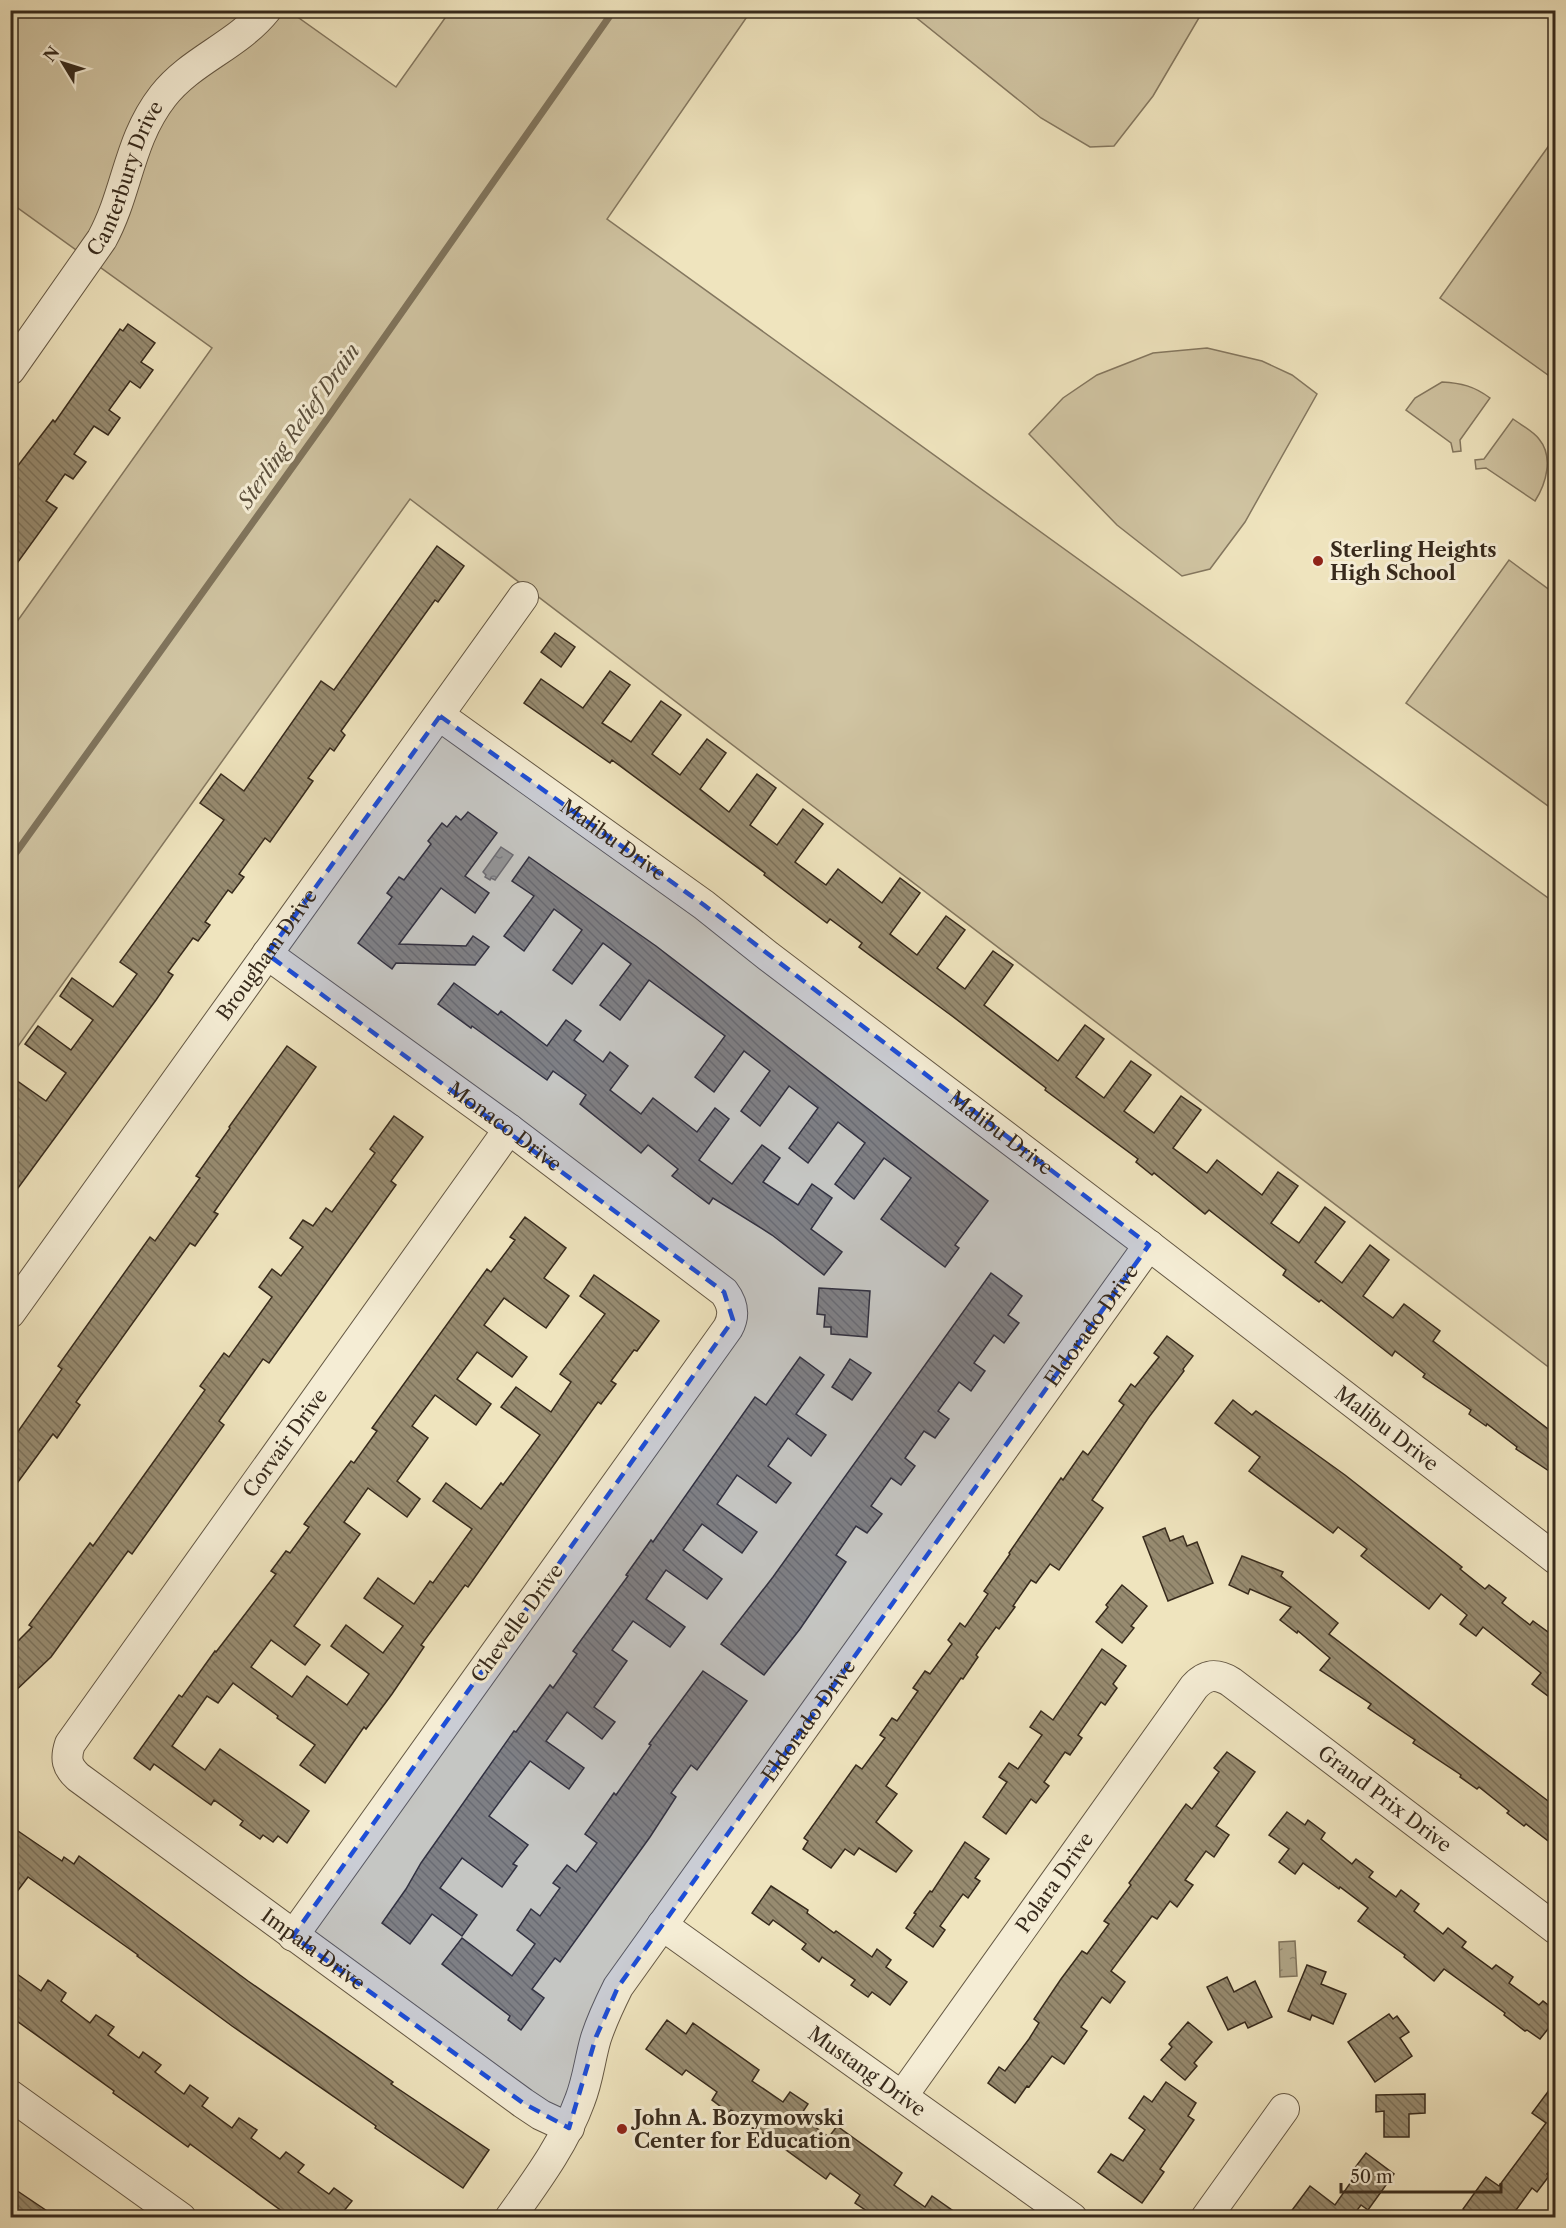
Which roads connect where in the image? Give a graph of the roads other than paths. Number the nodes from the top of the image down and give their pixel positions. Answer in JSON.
{"nodes":[{"id":1,"x":266,"y":10,"type":"edge"},
{"id":2,"x":10,"y":370,"type":"edge"},
{"id":3,"x":523,"y":597,"type":"dead end"},
{"id":4,"x":440,"y":716,"type":"junction"},
{"id":5,"x":267,"y":954,"type":"junction"},
{"id":6,"x":509,"y":1129,"type":"junction"},
{"id":7,"x":1149,"y":1245,"type":"junction"},
{"id":8,"x":733,"y":1308,"type":"joint"},
{"id":9,"x":10,"y":1313,"type":"edge"},
{"id":10,"x":1556,"y":1559,"type":"edge"},
{"id":11,"x":1211,"y":1675,"type":"joint"},
{"id":12,"x":67,"y":1760,"type":"joint"},
{"id":13,"x":662,"y":1925,"type":"junction"},
{"id":14,"x":1556,"y":1929,"type":"edge"},
{"id":15,"x":293,"y":1936,"type":"junction"},
{"id":16,"x":10,"y":2095,"type":"edge"},
{"id":17,"x":903,"y":2095,"type":"junction"},
{"id":18,"x":1284,"y":2109,"type":"dead end"},
{"id":19,"x":569,"y":2128,"type":"junction"},
{"id":20,"x":182,"y":2217,"type":"edge"},
{"id":21,"x":510,"y":2217,"type":"edge"},
{"id":22,"x":1072,"y":2217,"type":"edge"},
{"id":23,"x":1206,"y":2217,"type":"edge"}],
"edges":[{"from":1,"to":2,"type":"street","name":"Canterbury Drive"},
{"from":3,"to":4,"type":"street","name":"Brougham Drive"},
{"from":4,"to":5,"type":"street","name":"Brougham Drive"},
{"from":4,"to":7,"type":"street","name":"Malibu Drive"},
{"from":5,"to":6,"type":"street","name":"Monaco Drive"},
{"from":5,"to":9,"type":"street","name":"Brougham Drive"},
{"from":6,"to":8,"type":"street","name":"Monaco Drive"},
{"from":6,"to":12,"type":"street","name":"Corvair Drive"},
{"from":7,"to":10,"type":"street","name":"Malibu Drive"},
{"from":7,"to":13,"type":"street","name":"Eldorado Drive"},
{"from":8,"to":15,"type":"street","name":"Chevelle Drive"},
{"from":11,"to":14,"type":"street","name":"Grand Prix Drive"},
{"from":11,"to":17,"type":"street","name":"Polara Drive"},
{"from":12,"to":15,"type":"street","name":"Impala Drive"},
{"from":13,"to":17,"type":"street","name":"Mustang Drive"},
{"from":13,"to":19,"type":"street","name":"Eldorado Drive"},
{"from":15,"to":19,"type":"street","name":"Impala Drive"},
{"from":16,"to":20,"type":"street"},
{"from":17,"to":22,"type":"street","name":"Mustang Drive"},
{"from":18,"to":23,"type":"street"},
{"from":19,"to":21,"type":"street","name":"Eldorado Drive"}]}
